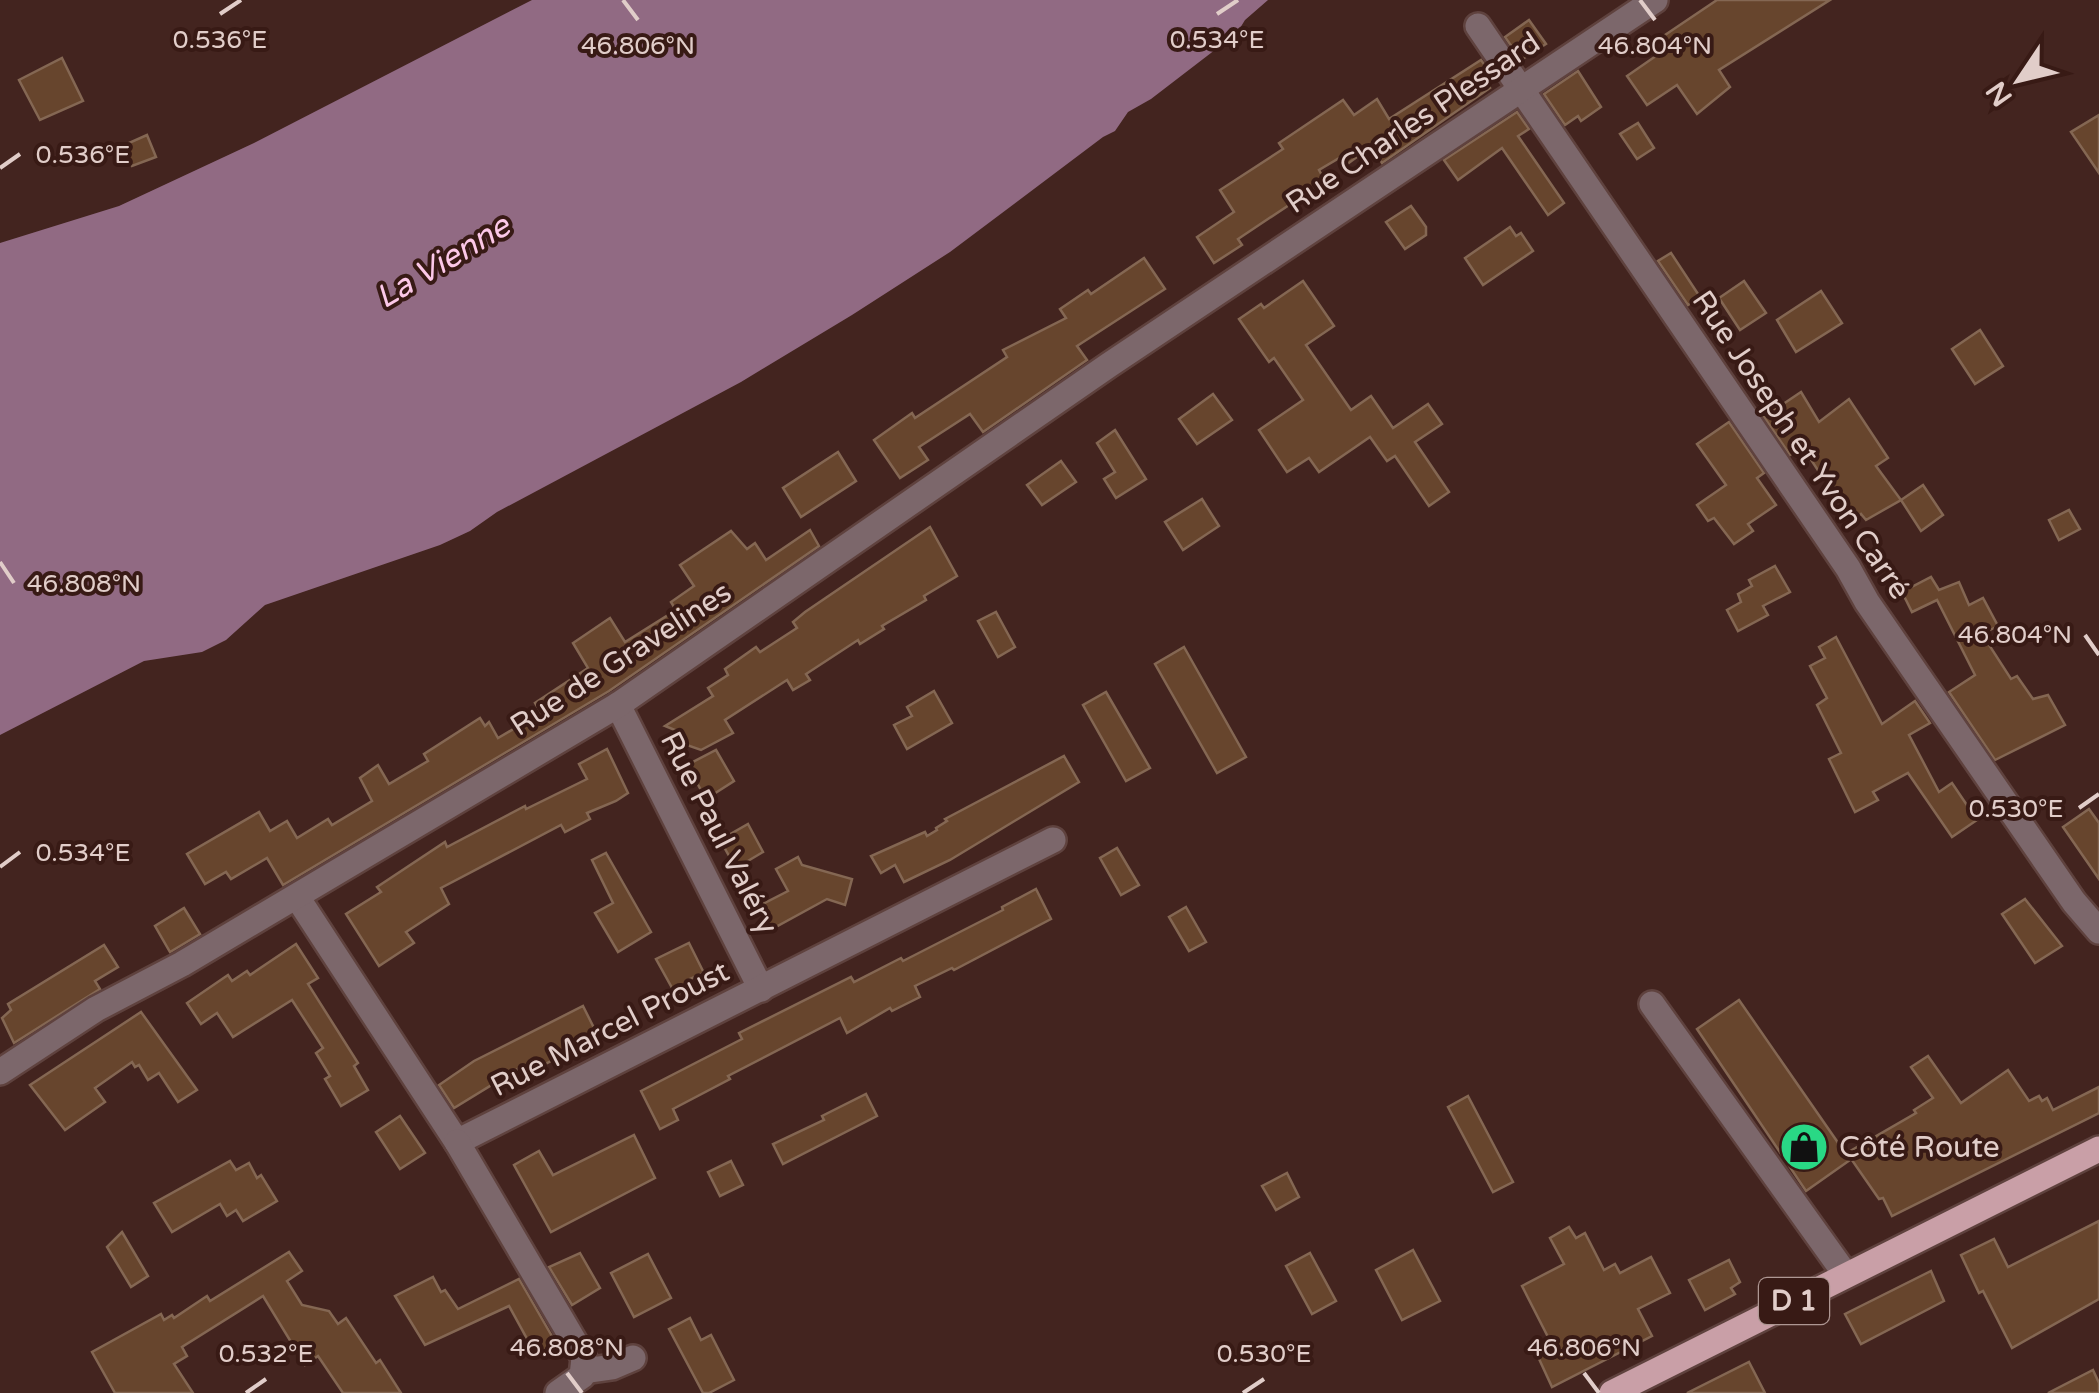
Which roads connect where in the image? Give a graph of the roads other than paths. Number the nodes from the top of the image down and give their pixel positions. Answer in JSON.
{"nodes":[{"id":1,"x":1655,"y":0,"type":"edge"},
{"id":2,"x":1478,"y":26,"type":"dead end"},
{"id":3,"x":1522,"y":90,"type":"junction"},
{"id":4,"x":1257,"y":266,"type":"joint"},
{"id":5,"x":618,"y":705,"type":"junction"},
{"id":6,"x":1053,"y":840,"type":"dead end"},
{"id":7,"x":297,"y":897,"type":"junction"},
{"id":8,"x":2099,"y":931,"type":"edge"},
{"id":9,"x":761,"y":990,"type":"junction"},
{"id":10,"x":1652,"y":1004,"type":"dead end"},
{"id":11,"x":0,"y":1072,"type":"edge"},
{"id":12,"x":457,"y":1142,"type":"junction"},
{"id":13,"x":2099,"y":1148,"type":"edge"},
{"id":14,"x":1846,"y":1276,"type":"junction"},
{"id":15,"x":633,"y":1358,"type":"dead end"},
{"id":16,"x":584,"y":1371,"type":"junction"},
{"id":17,"x":558,"y":1393,"type":"edge"},
{"id":18,"x":1612,"y":1393,"type":"edge"}],
"edges":[{"from":1,"to":3,"type":"street","name":"Rue Charles Plessard"},
{"from":2,"to":3,"type":"street","name":"Rue Joseph et Yvon Carré"},
{"from":3,"to":4,"type":"street","name":"Rue Charles Plessard"},
{"from":3,"to":8,"type":"street","name":"Rue Joseph et Yvon Carré"},
{"from":4,"to":5,"type":"street","name":"Rue de Gravelines"},
{"from":5,"to":7,"type":"street","name":"Rue de Gravelines"},
{"from":5,"to":9,"type":"street","name":"Rue Paul Valéry"},
{"from":6,"to":9,"type":"street","name":"Rue Marcel Proust"},
{"from":7,"to":11,"type":"street","name":"Rue de Gravelines"},
{"from":7,"to":12,"type":"street"},
{"from":9,"to":12,"type":"street","name":"Rue Marcel Proust"},
{"from":10,"to":14,"type":"street"},
{"from":12,"to":16,"type":"street"},
{"from":13,"to":14,"type":"main road","number":"D 1"},
{"from":14,"to":18,"type":"main road","number":"D 1"},
{"from":15,"to":16,"type":"street"},
{"from":16,"to":17,"type":"street"}]}
